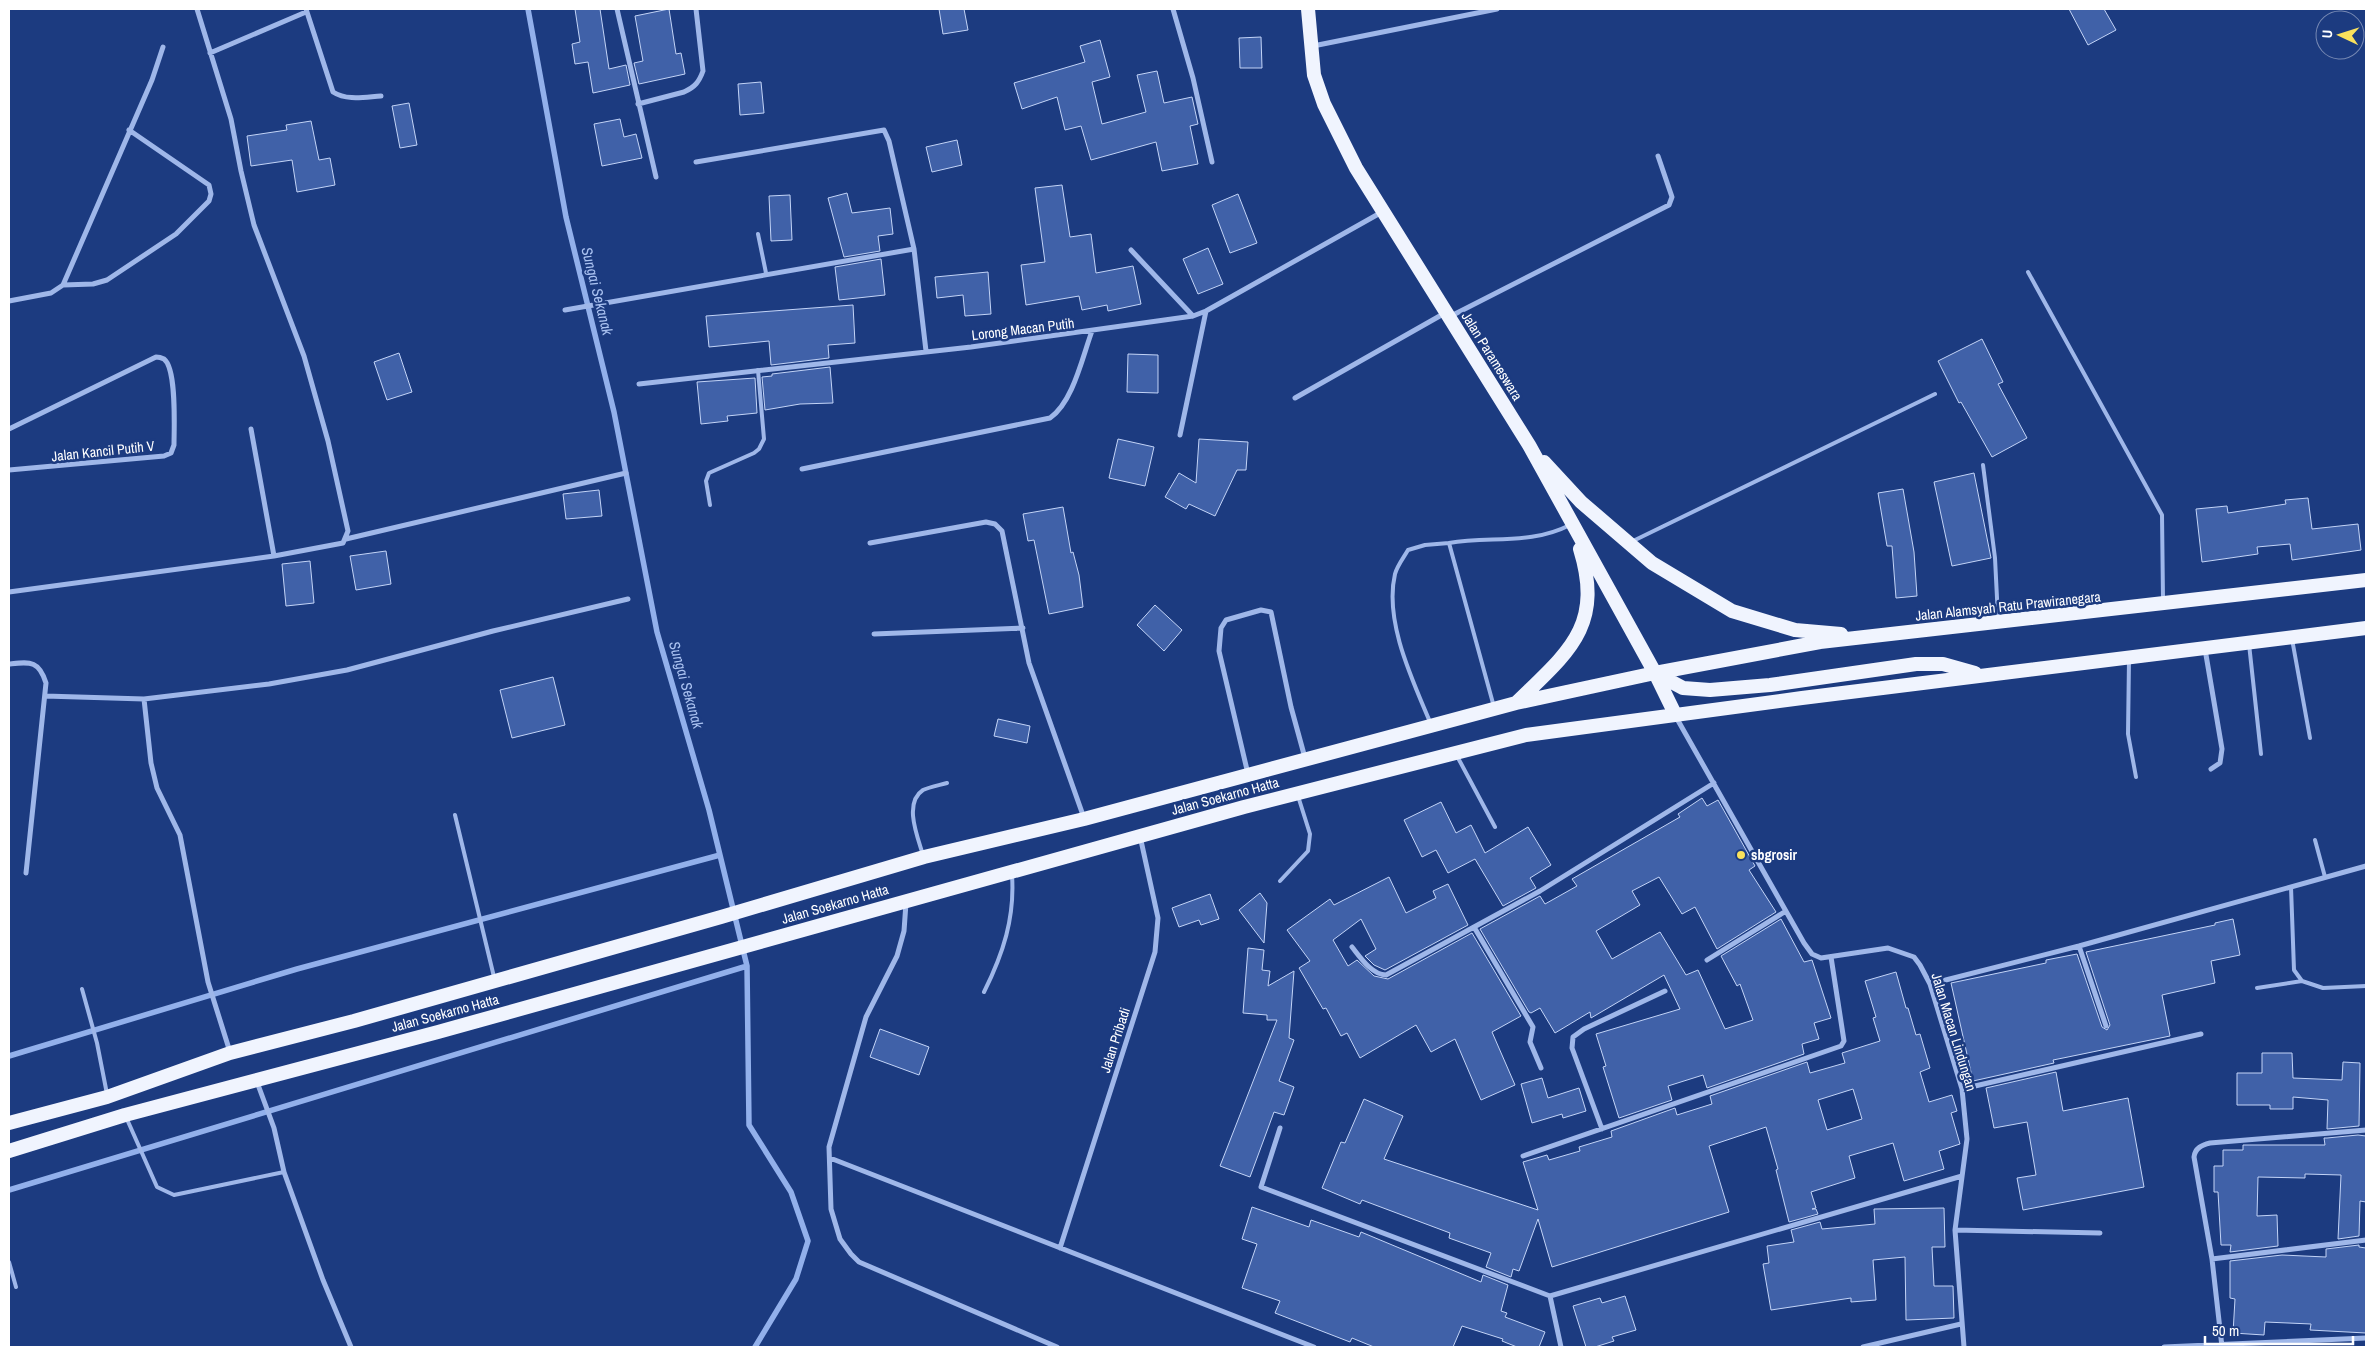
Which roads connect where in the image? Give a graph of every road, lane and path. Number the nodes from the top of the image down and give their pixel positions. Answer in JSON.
{"nodes":[{"id":1,"x":197,"y":9,"type":"edge"},
{"id":2,"x":618,"y":9,"type":"edge"},
{"id":3,"x":696,"y":9,"type":"edge"},
{"id":4,"x":1173,"y":9,"type":"edge"},
{"id":5,"x":1308,"y":9,"type":"edge"},
{"id":6,"x":1497,"y":9,"type":"edge"},
{"id":7,"x":306,"y":10,"type":"edge"},
{"id":8,"x":163,"y":47,"type":"dead end"},
{"id":9,"x":1310,"y":47,"type":"junction"},
{"id":10,"x":210,"y":53,"type":"junction"},
{"id":11,"x":381,"y":96,"type":"dead end"},
{"id":12,"x":638,"y":104,"type":"junction"},
{"id":13,"x":129,"y":130,"type":"junction"},
{"id":14,"x":1658,"y":156,"type":"dead end"},
{"id":15,"x":696,"y":162,"type":"dead end"},
{"id":16,"x":1212,"y":162,"type":"dead end"},
{"id":17,"x":656,"y":177,"type":"dead end"},
{"id":18,"x":1383,"y":211,"type":"junction"},
{"id":19,"x":758,"y":234,"type":"dead end"},
{"id":20,"x":914,"y":249,"type":"junction"},
{"id":21,"x":1131,"y":250,"type":"dead end"},
{"id":22,"x":2028,"y":272,"type":"dead end"},
{"id":23,"x":766,"y":273,"type":"junction"},
{"id":24,"x":63,"y":285,"type":"junction"},
{"id":25,"x":9,"y":302,"type":"edge"},
{"id":26,"x":565,"y":310,"type":"dead end"},
{"id":27,"x":1206,"y":311,"type":"junction"},
{"id":28,"x":1447,"y":315,"type":"junction"},
{"id":29,"x":1193,"y":316,"type":"junction"},
{"id":30,"x":1092,"y":331,"type":"junction"},
{"id":31,"x":926,"y":351,"type":"junction"},
{"id":32,"x":758,"y":370,"type":"junction"},
{"id":33,"x":639,"y":384,"type":"dead end"},
{"id":34,"x":1935,"y":394,"type":"dead end"},
{"id":35,"x":1295,"y":398,"type":"dead end"},
{"id":36,"x":9,"y":428,"type":"edge"},
{"id":37,"x":251,"y":429,"type":"dead end"},
{"id":38,"x":1180,"y":435,"type":"dead end"},
{"id":39,"x":1529,"y":445,"type":"junction"},
{"id":40,"x":1983,"y":465,"type":"dead end"},
{"id":41,"x":802,"y":469,"type":"dead end"},
{"id":42,"x":9,"y":470,"type":"edge"},
{"id":43,"x":626,"y":473,"type":"dead end"},
{"id":44,"x":710,"y":505,"type":"dead end"},
{"id":45,"x":1572,"y":524,"type":"junction"},
{"id":46,"x":346,"y":539,"type":"junction"},
{"id":47,"x":870,"y":543,"type":"dead end"},
{"id":48,"x":1449,"y":543,"type":"junction"},
{"id":49,"x":1629,"y":544,"type":"junction"},
{"id":50,"x":274,"y":556,"type":"junction"},
{"id":51,"x":2366,"y":580,"type":"edge"},
{"id":52,"x":9,"y":592,"type":"edge"},
{"id":53,"x":628,"y":599,"type":"dead end"},
{"id":54,"x":2163,"y":604,"type":"junction"},
{"id":55,"x":1998,"y":623,"type":"junction"},
{"id":56,"x":1023,"y":628,"type":"junction"},
{"id":57,"x":2366,"y":628,"type":"edge"},
{"id":58,"x":874,"y":634,"type":"dead end"},
{"id":59,"x":1870,"y":637,"type":"junction"},
{"id":60,"x":2292,"y":637,"type":"junction"},
{"id":61,"x":2248,"y":642,"type":"junction"},
{"id":62,"x":2205,"y":648,"type":"junction"},
{"id":63,"x":2129,"y":657,"type":"junction"},
{"id":64,"x":9,"y":664,"type":"edge"},
{"id":65,"x":1655,"y":672,"type":"junction"},
{"id":66,"x":1984,"y":675,"type":"junction"},
{"id":67,"x":45,"y":696,"type":"junction"},
{"id":68,"x":144,"y":699,"type":"junction"},
{"id":69,"x":1516,"y":703,"type":"junction"},
{"id":70,"x":1494,"y":709,"type":"junction"},
{"id":71,"x":1675,"y":714,"type":"junction"},
{"id":72,"x":1432,"y":726,"type":"junction"},
{"id":73,"x":2310,"y":738,"type":"dead end"},
{"id":74,"x":1455,"y":753,"type":"junction"},
{"id":75,"x":2261,"y":754,"type":"dead end"},
{"id":76,"x":1305,"y":760,"type":"junction"},
{"id":77,"x":2211,"y":769,"type":"dead end"},
{"id":78,"x":1248,"y":775,"type":"junction"},
{"id":79,"x":2136,"y":777,"type":"dead end"},
{"id":80,"x":947,"y":783,"type":"dead end"},
{"id":81,"x":1714,"y":783,"type":"junction"},
{"id":82,"x":1297,"y":794,"type":"junction"},
{"id":83,"x":455,"y":815,"type":"dead end"},
{"id":84,"x":1084,"y":819,"type":"junction"},
{"id":85,"x":1495,"y":827,"type":"dead end"},
{"id":86,"x":1140,"y":836,"type":"junction"},
{"id":87,"x":2315,"y":840,"type":"dead end"},
{"id":88,"x":924,"y":857,"type":"junction"},
{"id":89,"x":2366,"y":866,"type":"edge"},
{"id":90,"x":1012,"y":871,"type":"junction"},
{"id":91,"x":26,"y":873,"type":"dead end"},
{"id":92,"x":2325,"y":878,"type":"junction"},
{"id":93,"x":1280,"y":881,"type":"dead end"},
{"id":94,"x":2291,"y":887,"type":"junction"},
{"id":95,"x":906,"y":900,"type":"junction"},
{"id":96,"x":1786,"y":911,"type":"junction"},
{"id":97,"x":1474,"y":927,"type":"junction"},
{"id":98,"x":2080,"y":946,"type":"junction"},
{"id":99,"x":1352,"y":947,"type":"dead end"},
{"id":100,"x":1831,"y":957,"type":"junction"},
{"id":101,"x":1707,"y":960,"type":"dead end"},
{"id":102,"x":495,"y":980,"type":"junction"},
{"id":103,"x":2302,"y":981,"type":"junction"},
{"id":104,"x":1930,"y":984,"type":"junction"},
{"id":105,"x":2366,"y":986,"type":"edge"},
{"id":106,"x":2257,"y":988,"type":"dead end"},
{"id":107,"x":82,"y":989,"type":"dead end"},
{"id":108,"x":1665,"y":991,"type":"dead end"},
{"id":109,"x":984,"y":992,"type":"dead end"},
{"id":110,"x":2106,"y":1026,"type":"dead end"},
{"id":111,"x":2202,"y":1034,"type":"dead end"},
{"id":112,"x":230,"y":1053,"type":"junction"},
{"id":113,"x":1541,"y":1068,"type":"dead end"},
{"id":114,"x":256,"y":1079,"type":"junction"},
{"id":115,"x":1962,"y":1089,"type":"junction"},
{"id":116,"x":107,"y":1097,"type":"junction"},
{"id":117,"x":125,"y":1115,"type":"junction"},
{"id":118,"x":9,"y":1123,"type":"edge"},
{"id":119,"x":1280,"y":1128,"type":"dead end"},
{"id":120,"x":1602,"y":1129,"type":"junction"},
{"id":121,"x":2366,"y":1130,"type":"edge"},
{"id":122,"x":9,"y":1151,"type":"edge"},
{"id":123,"x":1523,"y":1156,"type":"dead end"},
{"id":124,"x":830,"y":1158,"type":"junction"},
{"id":125,"x":284,"y":1172,"type":"junction"},
{"id":126,"x":1962,"y":1176,"type":"junction"},
{"id":127,"x":1955,"y":1230,"type":"junction"},
{"id":128,"x":2100,"y":1232,"type":"dead end"},
{"id":129,"x":2366,"y":1240,"type":"edge"},
{"id":130,"x":1060,"y":1248,"type":"junction"},
{"id":131,"x":2212,"y":1259,"type":"junction"},
{"id":132,"x":9,"y":1262,"type":"edge"},
{"id":133,"x":16,"y":1287,"type":"dead end"},
{"id":134,"x":1550,"y":1296,"type":"junction"},
{"id":135,"x":1961,"y":1324,"type":"junction"},
{"id":136,"x":2366,"y":1338,"type":"edge"},
{"id":137,"x":2281,"y":1344,"type":"edge"},
{"id":138,"x":2222,"y":1346,"type":"edge"},
{"id":139,"x":351,"y":1347,"type":"edge"},
{"id":140,"x":1057,"y":1347,"type":"edge"},
{"id":141,"x":1314,"y":1347,"type":"edge"},
{"id":142,"x":1561,"y":1347,"type":"edge"},
{"id":143,"x":1863,"y":1347,"type":"edge"},
{"id":144,"x":1964,"y":1347,"type":"edge"},
{"id":145,"x":2164,"y":1347,"type":"edge"}],
"edges":[{"from":1,"to":10,"type":"street"},
{"from":2,"to":12,"type":"street"},
{"from":3,"to":12,"type":"street"},
{"from":4,"to":16,"type":"street"},
{"from":5,"to":9,"type":"highway","name":"Jalan Parameswara"},
{"from":6,"to":9,"type":"street"},
{"from":7,"to":10,"type":"street"},
{"from":7,"to":11,"type":"street"},
{"from":8,"to":13,"type":"street"},
{"from":9,"to":18,"type":"highway","name":"Jalan Parameswara"},
{"from":10,"to":46,"type":"street"},
{"from":12,"to":17,"type":"street"},
{"from":13,"to":24,"type":"street"},
{"from":13,"to":24,"type":"street"},
{"from":14,"to":28,"type":"street"},
{"from":15,"to":20,"type":"street"},
{"from":18,"to":27,"type":"street","name":"Lorong Macan Putih"},
{"from":18,"to":28,"type":"highway","name":"Jalan Parameswara"},
{"from":19,"to":23,"type":"lane"},
{"from":20,"to":23,"type":"street"},
{"from":20,"to":31,"type":"street"},
{"from":21,"to":29,"type":"street"},
{"from":22,"to":54,"type":"lane"},
{"from":23,"to":26,"type":"street"},
{"from":24,"to":25,"type":"street"},
{"from":27,"to":29,"type":"street","name":"Lorong Macan Putih"},
{"from":27,"to":38,"type":"street"},
{"from":28,"to":35,"type":"street"},
{"from":28,"to":39,"type":"highway","name":"Jalan Parameswara"},
{"from":29,"to":30,"type":"street","name":"Lorong Macan Putih"},
{"from":30,"to":31,"type":"street","name":"Lorong Macan Putih"},
{"from":30,"to":41,"type":"street"},
{"from":31,"to":32,"type":"street","name":"Lorong Macan Putih"},
{"from":32,"to":33,"type":"street","name":"Lorong Macan Putih"},
{"from":32,"to":44,"type":"lane"},
{"from":34,"to":49,"type":"lane"},
{"from":36,"to":42,"type":"street","name":"Jalan Kancil Putih V"},
{"from":37,"to":50,"type":"street"},
{"from":39,"to":45,"type":"highway","name":"Jalan Parameswara"},
{"from":39,"to":49,"type":"highway"},
{"from":40,"to":55,"type":"lane"},
{"from":43,"to":46,"type":"street"},
{"from":45,"to":48,"type":"lane"},
{"from":45,"to":65,"type":"highway","name":"Jalan Parameswara"},
{"from":45,"to":69,"type":"highway"},
{"from":46,"to":50,"type":"street"},
{"from":47,"to":56,"type":"street"},
{"from":48,"to":70,"type":"lane"},
{"from":48,"to":72,"type":"lane"},
{"from":49,"to":59,"type":"highway"},
{"from":50,"to":52,"type":"street"},
{"from":51,"to":54,"type":"highway","name":"Jalan Alamsyah Ratu Prawiranegara"},
{"from":53,"to":68,"type":"street"},
{"from":54,"to":55,"type":"highway","name":"Jalan Alamsyah Ratu Prawiranegara"},
{"from":55,"to":59,"type":"highway","name":"Jalan Alamsyah Ratu Prawiranegara"},
{"from":56,"to":58,"type":"street"},
{"from":56,"to":84,"type":"street"},
{"from":57,"to":60,"type":"highway"},
{"from":59,"to":65,"type":"highway","name":"Jalan Alamsyah Ratu Prawiranegara"},
{"from":60,"to":61,"type":"highway"},
{"from":60,"to":73,"type":"lane"},
{"from":61,"to":62,"type":"highway"},
{"from":61,"to":75,"type":"lane"},
{"from":62,"to":63,"type":"highway"},
{"from":62,"to":77,"type":"street"},
{"from":63,"to":66,"type":"highway"},
{"from":63,"to":79,"type":"lane"},
{"from":64,"to":67,"type":"street"},
{"from":65,"to":66,"type":"highway"},
{"from":65,"to":69,"type":"highway","name":"Jalan Soekarno Hatta"},
{"from":65,"to":71,"type":"highway","name":"Jalan Parameswara"},
{"from":66,"to":71,"type":"highway"},
{"from":67,"to":68,"type":"street"},
{"from":67,"to":91,"type":"street"},
{"from":68,"to":112,"type":"street"},
{"from":69,"to":70,"type":"highway","name":"Jalan Soekarno Hatta"},
{"from":70,"to":72,"type":"highway","name":"Jalan Soekarno Hatta"},
{"from":71,"to":74,"type":"highway","name":"Jalan Soekarno Hatta"},
{"from":71,"to":81,"type":"street","name":"Jalan Macan Lindungan"},
{"from":72,"to":76,"type":"highway","name":"Jalan Soekarno Hatta"},
{"from":74,"to":82,"type":"highway","name":"Jalan Soekarno Hatta"},
{"from":74,"to":85,"type":"lane"},
{"from":76,"to":78,"type":"highway","name":"Jalan Soekarno Hatta"},
{"from":76,"to":78,"type":"street"},
{"from":78,"to":84,"type":"highway","name":"Jalan Soekarno Hatta"},
{"from":80,"to":88,"type":"lane"},
{"from":81,"to":96,"type":"street","name":"Jalan Macan Lindungan"},
{"from":81,"to":97,"type":"street"},
{"from":82,"to":86,"type":"highway","name":"Jalan Soekarno Hatta"},
{"from":82,"to":93,"type":"lane"},
{"from":83,"to":102,"type":"lane"},
{"from":84,"to":88,"type":"highway","name":"Jalan Soekarno Hatta"},
{"from":86,"to":90,"type":"highway","name":"Jalan Soekarno Hatta"},
{"from":86,"to":130,"type":"street","name":"Jalan Pribadi"},
{"from":87,"to":92,"type":"lane"},
{"from":88,"to":102,"type":"highway","name":"Jalan Soekarno Hatta"},
{"from":89,"to":92,"type":"street"},
{"from":90,"to":95,"type":"highway","name":"Jalan Soekarno Hatta"},
{"from":90,"to":109,"type":"lane"},
{"from":92,"to":94,"type":"street"},
{"from":94,"to":98,"type":"street"},
{"from":94,"to":103,"type":"lane"},
{"from":95,"to":114,"type":"highway","name":"Jalan Soekarno Hatta"},
{"from":95,"to":124,"type":"street"},
{"from":96,"to":100,"type":"street","name":"Jalan Macan Lindungan"},
{"from":96,"to":101,"type":"street"},
{"from":97,"to":99,"type":"street"},
{"from":97,"to":113,"type":"street"},
{"from":98,"to":104,"type":"street"},
{"from":98,"to":110,"type":"street"},
{"from":100,"to":104,"type":"street","name":"Jalan Macan Lindungan"},
{"from":100,"to":120,"type":"street"},
{"from":102,"to":112,"type":"highway","name":"Jalan Soekarno Hatta"},
{"from":103,"to":105,"type":"lane"},
{"from":103,"to":106,"type":"lane"},
{"from":104,"to":115,"type":"street","name":"Jalan Macan Lindungan"},
{"from":107,"to":116,"type":"lane"},
{"from":108,"to":120,"type":"street"},
{"from":111,"to":115,"type":"street"},
{"from":112,"to":116,"type":"highway","name":"Jalan Soekarno Hatta"},
{"from":114,"to":117,"type":"highway","name":"Jalan Soekarno Hatta"},
{"from":114,"to":125,"type":"street"},
{"from":115,"to":126,"type":"street","name":"Jalan Macan Lindungan"},
{"from":116,"to":118,"type":"highway","name":"Jalan Soekarno Hatta"},
{"from":117,"to":122,"type":"highway","name":"Jalan Soekarno Hatta"},
{"from":117,"to":125,"type":"lane"},
{"from":119,"to":134,"type":"street"},
{"from":120,"to":123,"type":"street"},
{"from":121,"to":131,"type":"street"},
{"from":124,"to":130,"type":"street"},
{"from":124,"to":140,"type":"street"},
{"from":125,"to":139,"type":"street"},
{"from":126,"to":127,"type":"street","name":"Jalan Macan Lindungan"},
{"from":126,"to":134,"type":"street"},
{"from":127,"to":128,"type":"street"},
{"from":127,"to":135,"type":"street","name":"Jalan Macan Lindungan"},
{"from":129,"to":131,"type":"street"},
{"from":130,"to":141,"type":"street"},
{"from":131,"to":138,"type":"street"},
{"from":132,"to":133,"type":"lane"},
{"from":134,"to":142,"type":"street"},
{"from":135,"to":143,"type":"street"},
{"from":135,"to":144,"type":"street","name":"Jalan Macan Lindungan"},
{"from":136,"to":137,"type":"street"},
{"from":137,"to":138,"type":"street"},
{"from":138,"to":145,"type":"street"}]}
